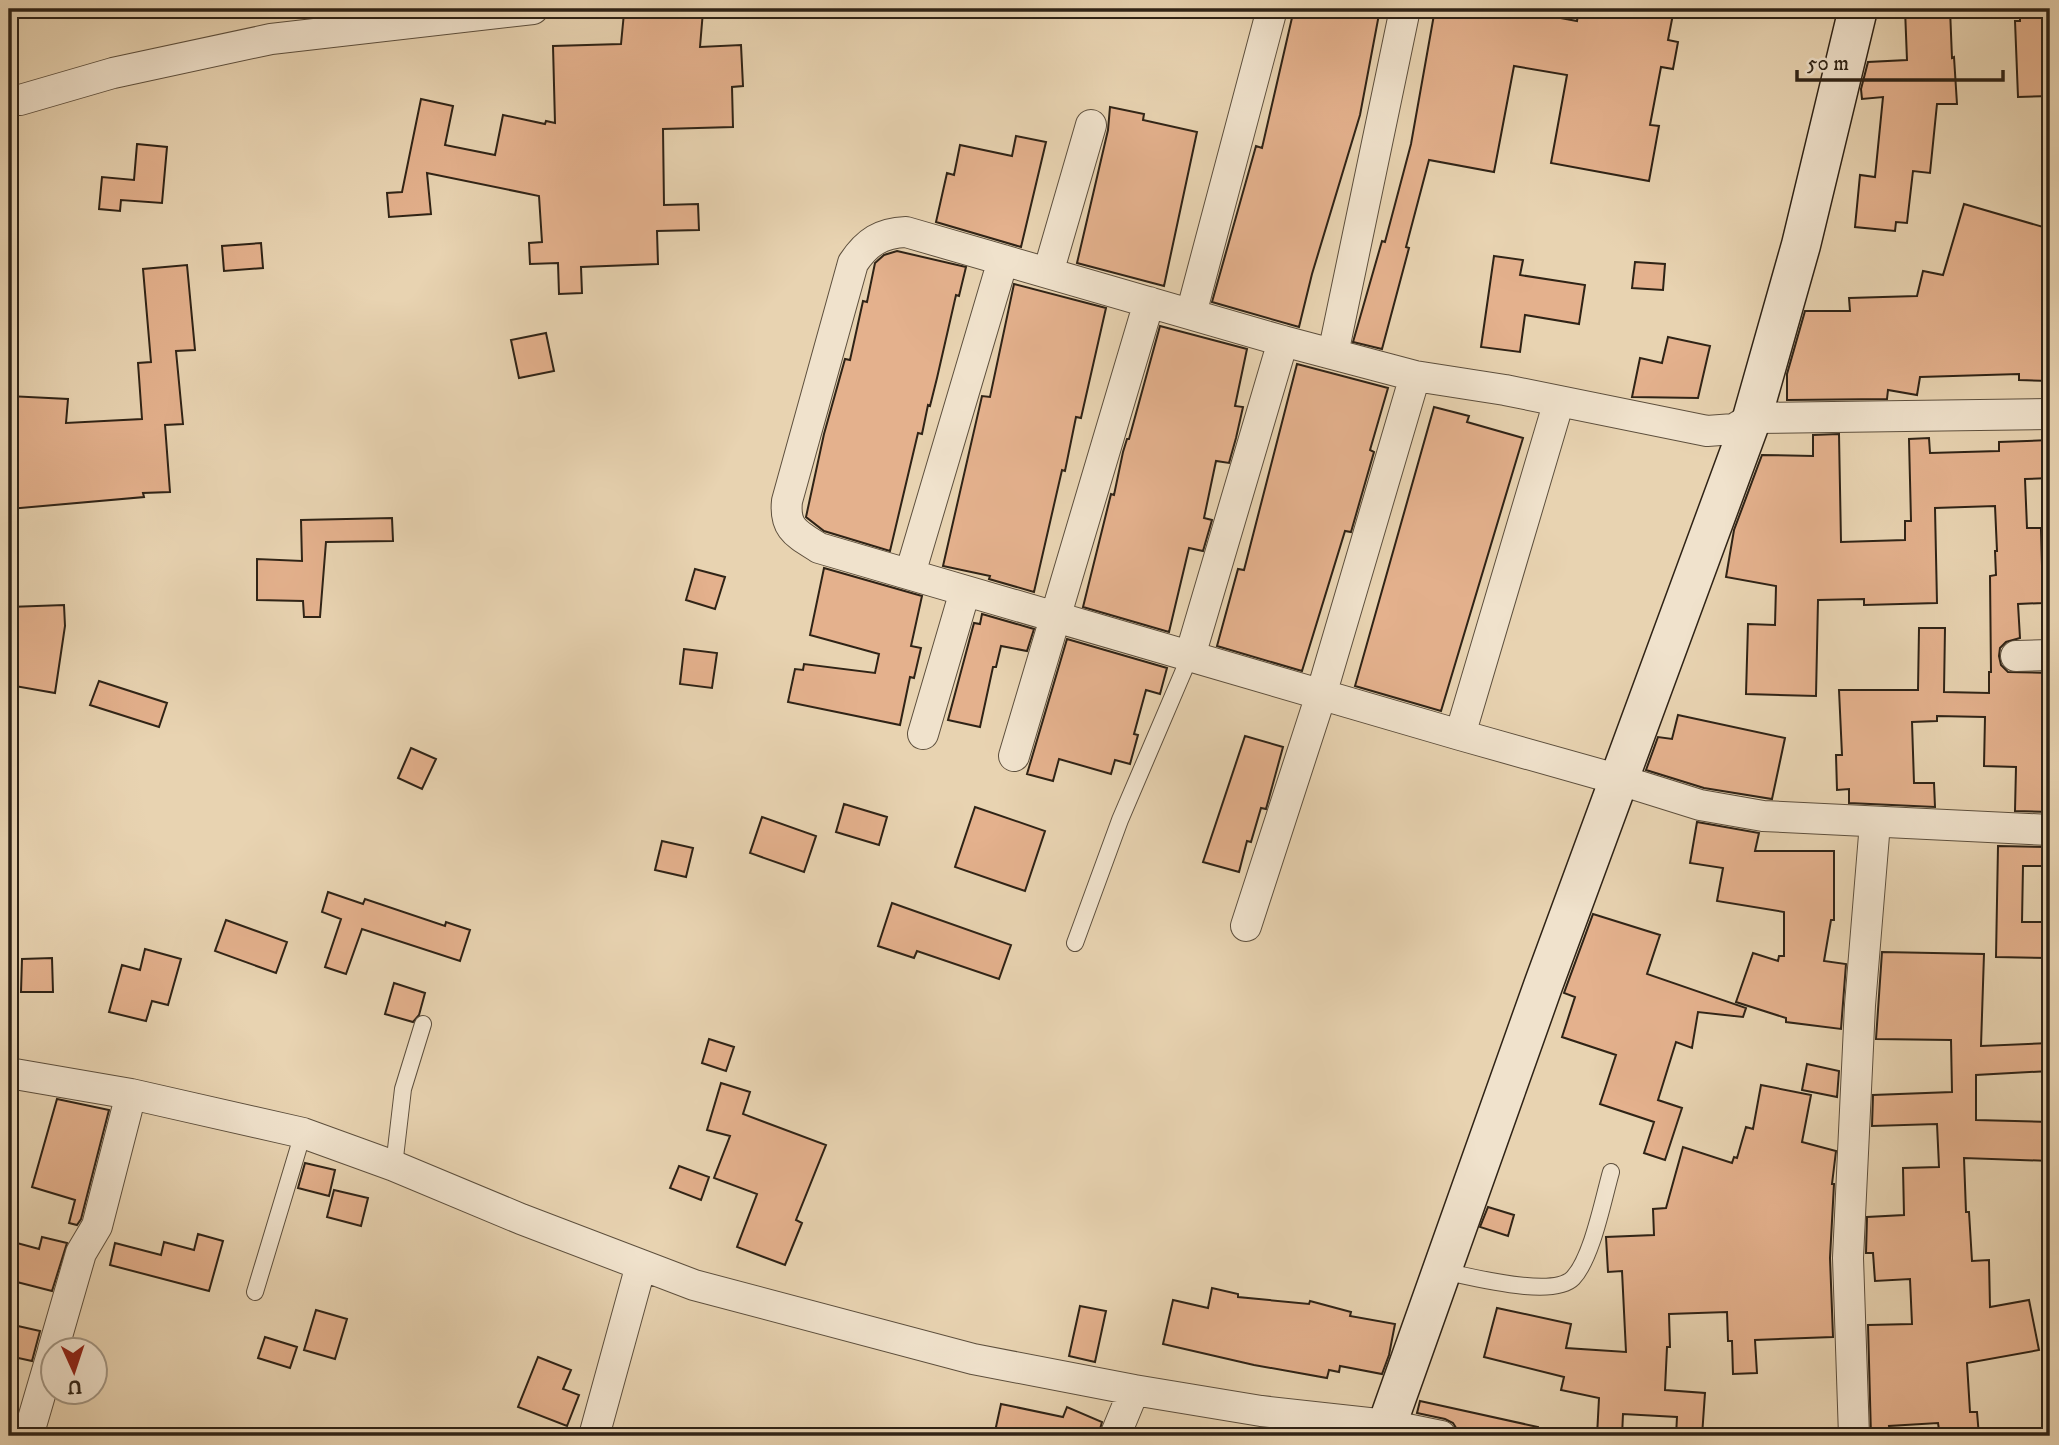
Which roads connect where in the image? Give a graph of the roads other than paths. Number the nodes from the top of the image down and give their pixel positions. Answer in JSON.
{"nodes":[{"id":1,"x":533,"y":9,"type":"edge"},
{"id":2,"x":1272,"y":9,"type":"edge"},
{"id":3,"x":1405,"y":9,"type":"edge"},
{"id":4,"x":1858,"y":9,"type":"edge"},
{"id":5,"x":9,"y":100,"type":"edge"},
{"id":6,"x":1091,"y":125,"type":"dead end"},
{"id":7,"x":1003,"y":260,"type":"junction"},
{"id":8,"x":1048,"y":273,"type":"junction"},
{"id":9,"x":1149,"y":302,"type":"junction"},
{"id":10,"x":1191,"y":314,"type":"junction"},
{"id":11,"x":1283,"y":341,"type":"junction"},
{"id":12,"x":1333,"y":354,"type":"junction"},
{"id":13,"x":1415,"y":376,"type":"junction"},
{"id":14,"x":1559,"y":401,"type":"junction"},
{"id":15,"x":2050,"y":414,"type":"edge"},
{"id":16,"x":1752,"y":418,"type":"junction"},
{"id":17,"x":910,"y":574,"type":"junction"},
{"id":18,"x":965,"y":591,"type":"junction"},
{"id":19,"x":1055,"y":617,"type":"junction"},
{"id":20,"x":2050,"y":654,"type":"edge"},
{"id":21,"x":1190,"y":656,"type":"junction"},
{"id":22,"x":2016,"y":656,"type":"dead end"},
{"id":23,"x":1321,"y":695,"type":"junction"},
{"id":24,"x":923,"y":734,"type":"dead end"},
{"id":25,"x":1460,"y":735,"type":"junction"},
{"id":26,"x":1014,"y":756,"type":"dead end"},
{"id":27,"x":1620,"y":780,"type":"junction"},
{"id":28,"x":1875,"y":823,"type":"junction"},
{"id":29,"x":2050,"y":830,"type":"edge"},
{"id":30,"x":1246,"y":926,"type":"dead end"},
{"id":31,"x":1075,"y":943,"type":"dead end"},
{"id":32,"x":423,"y":1024,"type":"dead end"},
{"id":33,"x":9,"y":1073,"type":"edge"},
{"id":34,"x":131,"y":1094,"type":"junction"},
{"id":35,"x":303,"y":1133,"type":"junction"},
{"id":36,"x":394,"y":1167,"type":"junction"},
{"id":37,"x":1611,"y":1172,"type":"dead end"},
{"id":38,"x":641,"y":1265,"type":"junction"},
{"id":39,"x":1442,"y":1271,"type":"junction"},
{"id":40,"x":255,"y":1292,"type":"dead end"},
{"id":41,"x":58,"y":1336,"type":"edge"},
{"id":42,"x":1134,"y":1390,"type":"junction"},
{"id":43,"x":38,"y":1402,"type":"edge"},
{"id":44,"x":1384,"y":1431,"type":"edge"},
{"id":45,"x":28,"y":1436,"type":"edge"},
{"id":46,"x":594,"y":1436,"type":"edge"},
{"id":47,"x":1115,"y":1436,"type":"edge"},
{"id":48,"x":1441,"y":1436,"type":"edge"},
{"id":49,"x":1854,"y":1436,"type":"edge"}],
"edges":[{"from":1,"to":5,"type":"street"},
{"from":2,"to":10,"type":"street"},
{"from":3,"to":12,"type":"street"},
{"from":4,"to":16,"type":"street"},
{"from":6,"to":8,"type":"street"},
{"from":7,"to":8,"type":"street"},
{"from":7,"to":17,"type":"street"},
{"from":7,"to":17,"type":"street"},
{"from":8,"to":9,"type":"street"},
{"from":9,"to":10,"type":"street"},
{"from":9,"to":19,"type":"street"},
{"from":10,"to":11,"type":"street"},
{"from":11,"to":12,"type":"street"},
{"from":11,"to":21,"type":"street"},
{"from":12,"to":13,"type":"street"},
{"from":13,"to":14,"type":"street"},
{"from":13,"to":23,"type":"street"},
{"from":14,"to":16,"type":"street"},
{"from":14,"to":25,"type":"street"},
{"from":15,"to":16,"type":"street"},
{"from":16,"to":27,"type":"street"},
{"from":17,"to":18,"type":"street"},
{"from":18,"to":19,"type":"street"},
{"from":18,"to":24,"type":"street"},
{"from":19,"to":21,"type":"street"},
{"from":19,"to":26,"type":"street"},
{"from":20,"to":22,"type":"street"},
{"from":21,"to":23,"type":"street"},
{"from":21,"to":31,"type":"lane"},
{"from":23,"to":25,"type":"street"},
{"from":23,"to":30,"type":"street"},
{"from":25,"to":27,"type":"street"},
{"from":27,"to":28,"type":"street"},
{"from":27,"to":39,"type":"street"},
{"from":28,"to":29,"type":"street"},
{"from":28,"to":49,"type":"street"},
{"from":32,"to":36,"type":"lane"},
{"from":33,"to":34,"type":"street"},
{"from":34,"to":35,"type":"street"},
{"from":34,"to":41,"type":"street"},
{"from":35,"to":36,"type":"street"},
{"from":35,"to":40,"type":"lane"},
{"from":36,"to":38,"type":"street"},
{"from":37,"to":39,"type":"lane"},
{"from":38,"to":42,"type":"street"},
{"from":38,"to":46,"type":"street"},
{"from":39,"to":44,"type":"street"},
{"from":42,"to":44,"type":"street"},
{"from":42,"to":47,"type":"street"},
{"from":43,"to":45,"type":"street"},
{"from":44,"to":48,"type":"street"}]}
